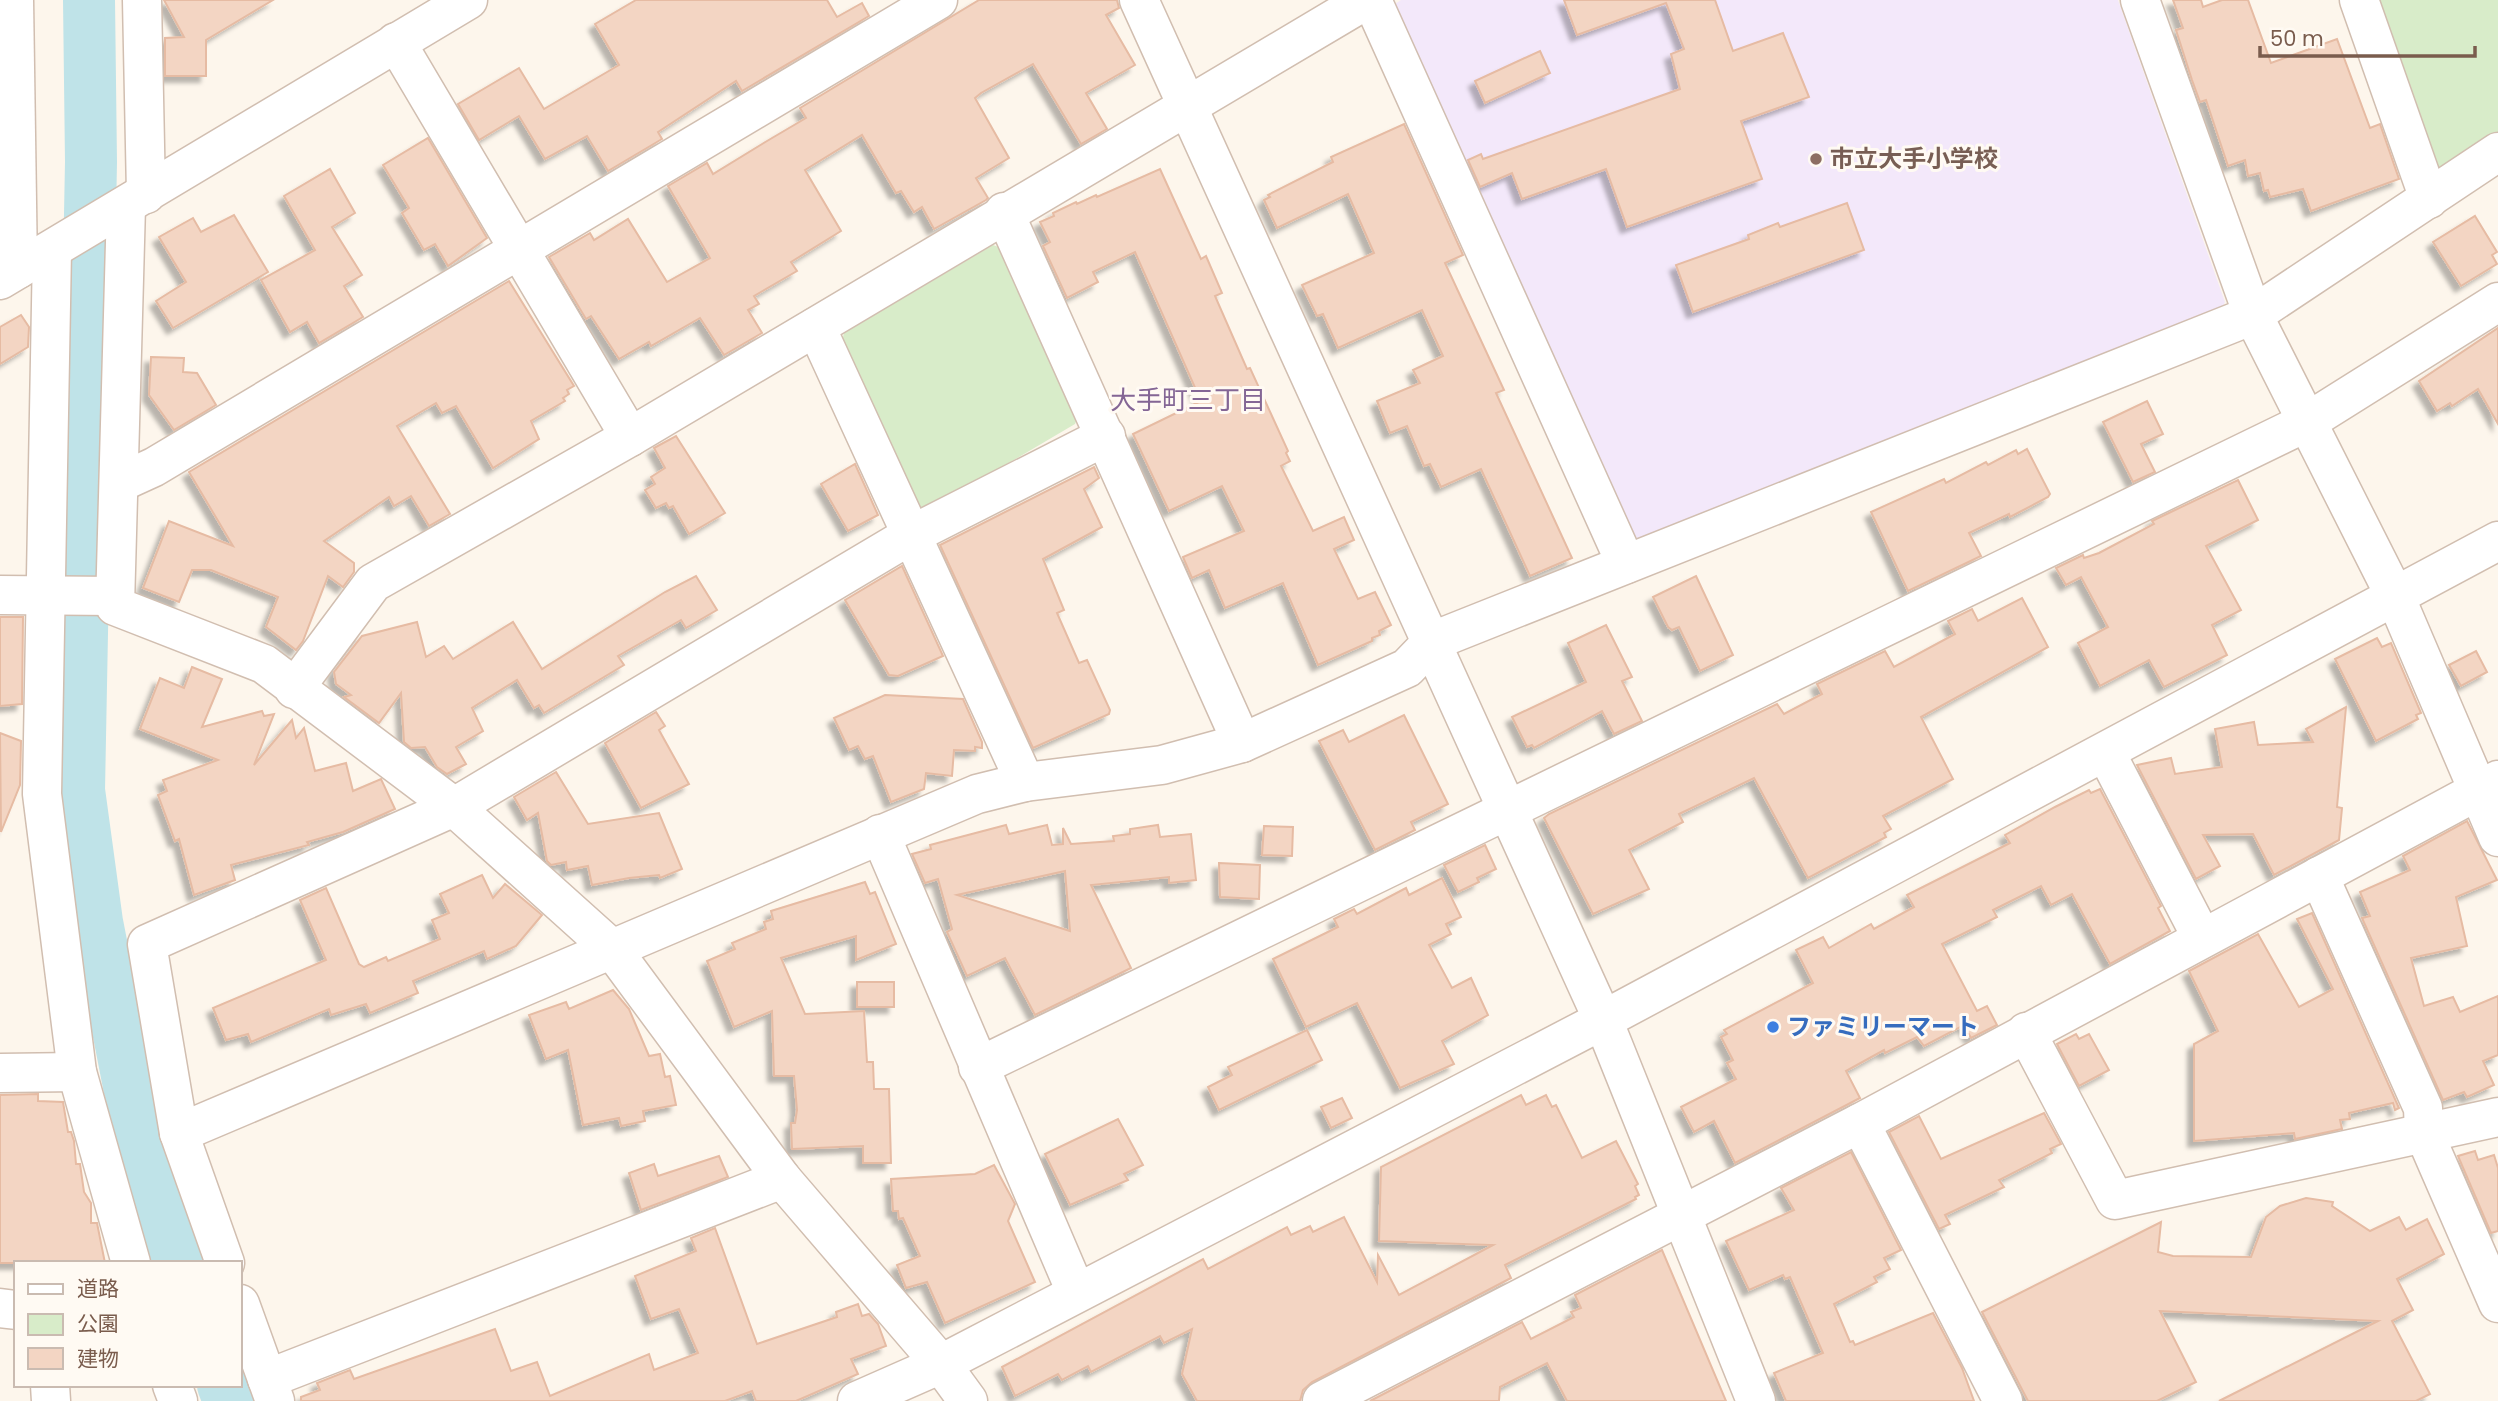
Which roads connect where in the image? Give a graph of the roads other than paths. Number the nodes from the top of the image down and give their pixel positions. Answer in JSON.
{"nodes":[{"id":1,"x":142,"y":0,"type":"edge"},
{"id":2,"x":468,"y":0,"type":"edge"},
{"id":3,"x":938,"y":0,"type":"edge"},
{"id":4,"x":1139,"y":0,"type":"edge"},
{"id":5,"x":1366,"y":0,"type":"edge"},
{"id":6,"x":1372,"y":0,"type":"edge"},
{"id":7,"x":2140,"y":0,"type":"edge"},
{"id":8,"x":2359,"y":0,"type":"edge"},
{"id":9,"x":9,"y":11,"type":"edge"},
{"id":10,"x":396,"y":42,"type":"junction"},
{"id":11,"x":1188,"y":105,"type":"junction"},
{"id":12,"x":2498,"y":152,"type":"edge"},
{"id":13,"x":2429,"y":199,"type":"junction"},
{"id":14,"x":136,"y":200,"type":"junction"},
{"id":15,"x":1004,"y":212,"type":"junction"},
{"id":16,"x":52,"y":250,"type":"junction"},
{"id":17,"x":519,"y":250,"type":"junction"},
{"id":18,"x":9,"y":274,"type":"edge"},
{"id":19,"x":2498,"y":302,"type":"edge"},
{"id":20,"x":2253,"y":315,"type":"junction"},
{"id":21,"x":816,"y":327,"type":"junction"},
{"id":22,"x":2307,"y":422,"type":"junction"},
{"id":23,"x":631,"y":436,"type":"junction"},
{"id":24,"x":1105,"y":436,"type":"junction"},
{"id":25,"x":119,"y":483,"type":"junction"},
{"id":26,"x":911,"y":535,"type":"junction"},
{"id":27,"x":2498,"y":541,"type":"edge"},
{"id":28,"x":1626,"y":564,"type":"junction"},
{"id":29,"x":0,"y":595,"type":"edge"},
{"id":30,"x":52,"y":595,"type":"junction"},
{"id":31,"x":108,"y":596,"type":"junction"},
{"id":32,"x":2395,"y":596,"type":"junction"},
{"id":33,"x":1433,"y":641,"type":"junction"},
{"id":34,"x":294,"y":689,"type":"junction"},
{"id":35,"x":1242,"y":743,"type":"junction"},
{"id":36,"x":2106,"y":753,"type":"junction"},
{"id":37,"x":1025,"y":782,"type":"junction"},
{"id":38,"x":2488,"y":785,"type":"edge"},
{"id":39,"x":454,"y":807,"type":"junction"},
{"id":40,"x":1506,"y":811,"type":"junction"},
{"id":41,"x":880,"y":834,"type":"junction"},
{"id":42,"x":2498,"y":837,"type":"edge"},
{"id":43,"x":2319,"y":876,"type":"junction"},
{"id":44,"x":2202,"y":938,"type":"junction"},
{"id":45,"x":612,"y":949,"type":"junction"},
{"id":46,"x":1603,"y":1020,"type":"junction"},
{"id":47,"x":2026,"y":1032,"type":"junction"},
{"id":48,"x":978,"y":1068,"type":"junction"},
{"id":49,"x":77,"y":1072,"type":"junction"},
{"id":50,"x":0,"y":1073,"type":"edge"},
{"id":51,"x":2498,"y":1116,"type":"edge"},
{"id":52,"x":1860,"y":1123,"type":"junction"},
{"id":53,"x":178,"y":1133,"type":"junction"},
{"id":54,"x":2424,"y":1133,"type":"junction"},
{"id":55,"x":782,"y":1179,"type":"junction"},
{"id":56,"x":1683,"y":1214,"type":"junction"},
{"id":57,"x":130,"y":1261,"type":"edge"},
{"id":58,"x":224,"y":1261,"type":"edge"},
{"id":59,"x":1076,"y":1292,"type":"junction"},
{"id":60,"x":2498,"y":1303,"type":"edge"},
{"id":61,"x":242,"y":1310,"type":"edge"},
{"id":62,"x":941,"y":1364,"type":"junction"},
{"id":63,"x":271,"y":1390,"type":"edge"},
{"id":64,"x":858,"y":1401,"type":"edge"},
{"id":65,"x":968,"y":1401,"type":"edge"},
{"id":66,"x":1322,"y":1401,"type":"edge"},
{"id":67,"x":1756,"y":1401,"type":"edge"},
{"id":68,"x":2003,"y":1401,"type":"edge"}],
"edges":[{"from":1,"to":14,"type":"street"},
{"from":2,"to":10,"type":"street"},
{"from":3,"to":17,"type":"street"},
{"from":4,"to":11,"type":"street"},
{"from":5,"to":11,"type":"street"},
{"from":6,"to":28,"type":"street"},
{"from":7,"to":20,"type":"street"},
{"from":8,"to":13,"type":"street"},
{"from":9,"to":18,"type":"street"},
{"from":10,"to":14,"type":"street"},
{"from":10,"to":17,"type":"street"},
{"from":11,"to":15,"type":"street"},
{"from":11,"to":33,"type":"street"},
{"from":12,"to":13,"type":"street"},
{"from":13,"to":20,"type":"street"},
{"from":14,"to":16,"type":"street"},
{"from":14,"to":25,"type":"street"},
{"from":15,"to":21,"type":"street"},
{"from":15,"to":24,"type":"street"},
{"from":16,"to":18,"type":"street"},
{"from":16,"to":30,"type":"street"},
{"from":17,"to":23,"type":"street"},
{"from":17,"to":25,"type":"street"},
{"from":19,"to":22,"type":"street"},
{"from":20,"to":22,"type":"street"},
{"from":20,"to":28,"type":"street"},
{"from":21,"to":23,"type":"street"},
{"from":21,"to":26,"type":"street"},
{"from":22,"to":32,"type":"street"},
{"from":22,"to":40,"type":"street"},
{"from":23,"to":34,"type":"street"},
{"from":24,"to":26,"type":"street"},
{"from":24,"to":35,"type":"street"},
{"from":25,"to":31,"type":"street"},
{"from":26,"to":37,"type":"street"},
{"from":26,"to":39,"type":"street"},
{"from":27,"to":32,"type":"street"},
{"from":28,"to":33,"type":"street"},
{"from":29,"to":30,"type":"street"},
{"from":30,"to":31,"type":"street"},
{"from":30,"to":49,"type":"street"},
{"from":31,"to":34,"type":"street"},
{"from":32,"to":36,"type":"street"},
{"from":32,"to":38,"type":"street"},
{"from":33,"to":35,"type":"street"},
{"from":33,"to":40,"type":"street"},
{"from":34,"to":39,"type":"street"},
{"from":35,"to":37,"type":"street"},
{"from":36,"to":44,"type":"street"},
{"from":36,"to":46,"type":"street"},
{"from":37,"to":41,"type":"street"},
{"from":38,"to":42,"type":"street"},
{"from":38,"to":43,"type":"street"},
{"from":39,"to":45,"type":"street"},
{"from":39,"to":53,"type":"street"},
{"from":40,"to":46,"type":"street"},
{"from":40,"to":48,"type":"street"},
{"from":41,"to":45,"type":"street"},
{"from":41,"to":48,"type":"street"},
{"from":43,"to":44,"type":"street"},
{"from":43,"to":54,"type":"street"},
{"from":44,"to":47,"type":"street"},
{"from":45,"to":53,"type":"street"},
{"from":45,"to":55,"type":"street"},
{"from":46,"to":56,"type":"street"},
{"from":46,"to":59,"type":"street"},
{"from":47,"to":52,"type":"street"},
{"from":47,"to":54,"type":"street"},
{"from":48,"to":59,"type":"street"},
{"from":49,"to":50,"type":"street"},
{"from":49,"to":57,"type":"street"},
{"from":51,"to":54,"type":"street"},
{"from":52,"to":56,"type":"street"},
{"from":52,"to":68,"type":"street"},
{"from":53,"to":58,"type":"street"},
{"from":54,"to":60,"type":"street"},
{"from":55,"to":62,"type":"street"},
{"from":55,"to":63,"type":"street"},
{"from":56,"to":66,"type":"street"},
{"from":56,"to":67,"type":"street"},
{"from":59,"to":62,"type":"street"},
{"from":61,"to":63,"type":"street"},
{"from":62,"to":64,"type":"street"},
{"from":62,"to":65,"type":"street"}]}
